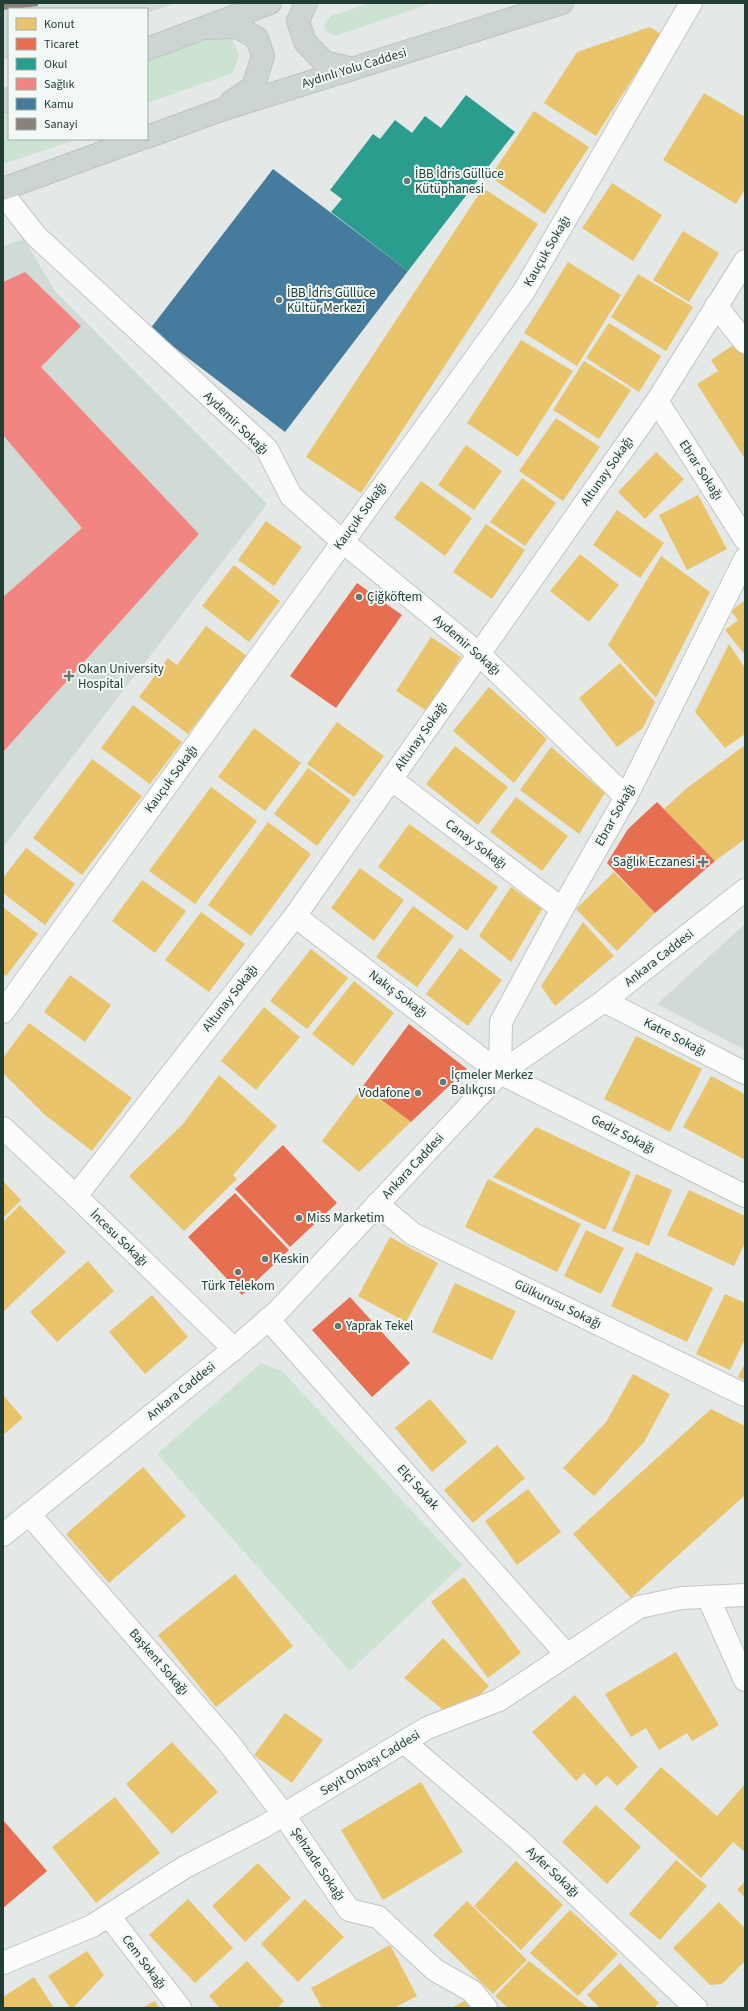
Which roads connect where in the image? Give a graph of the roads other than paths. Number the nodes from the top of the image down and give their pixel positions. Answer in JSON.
{"nodes":[{"id":1,"x":270,"y":3,"type":"edge"},
{"id":2,"x":306,"y":3,"type":"edge"},
{"id":3,"x":562,"y":3,"type":"edge"},
{"id":4,"x":691,"y":3,"type":"edge"},
{"id":5,"x":204,"y":28,"type":"junction"},
{"id":6,"x":148,"y":49,"type":"edge"},
{"id":7,"x":352,"y":69,"type":"junction"},
{"id":8,"x":221,"y":110,"type":"junction"},
{"id":9,"x":148,"y":136,"type":"edge"},
{"id":10,"x":137,"y":140,"type":"edge"},
{"id":11,"x":3,"y":188,"type":"edge"},
{"id":12,"x":3,"y":194,"type":"edge"},
{"id":13,"x":745,"y":261,"type":"edge"},
{"id":14,"x":716,"y":306,"type":"junction"},
{"id":15,"x":745,"y":342,"type":"edge"},
{"id":16,"x":657,"y":401,"type":"junction"},
{"id":17,"x":745,"y":539,"type":"edge"},
{"id":18,"x":342,"y":541,"type":"junction"},
{"id":19,"x":745,"y":560,"type":"edge"},
{"id":20,"x":479,"y":654,"type":"junction"},
{"id":21,"x":391,"y":779,"type":"junction"},
{"id":22,"x":626,"y":797,"type":"junction"},
{"id":23,"x":745,"y":890,"type":"edge"},
{"id":24,"x":562,"y":909,"type":"junction"},
{"id":25,"x":295,"y":916,"type":"junction"},
{"id":26,"x":604,"y":1001,"type":"junction"},
{"id":27,"x":3,"y":1012,"type":"edge"},
{"id":28,"x":500,"y":1073,"type":"junction"},
{"id":29,"x":745,"y":1073,"type":"edge"},
{"id":30,"x":3,"y":1128,"type":"edge"},
{"id":31,"x":76,"y":1196,"type":"junction"},
{"id":32,"x":745,"y":1196,"type":"edge"},
{"id":33,"x":377,"y":1204,"type":"junction"},
{"id":34,"x":268,"y":1319,"type":"junction"},
{"id":35,"x":234,"y":1349,"type":"junction"},
{"id":36,"x":745,"y":1395,"type":"edge"},
{"id":37,"x":29,"y":1514,"type":"junction"},
{"id":38,"x":3,"y":1535,"type":"edge"},
{"id":39,"x":745,"y":1595,"type":"edge"},
{"id":40,"x":708,"y":1597,"type":"junction"},
{"id":41,"x":567,"y":1655,"type":"junction"},
{"id":42,"x":745,"y":1680,"type":"edge"},
{"id":43,"x":404,"y":1742,"type":"junction"},
{"id":44,"x":284,"y":1815,"type":"junction"},
{"id":45,"x":109,"y":1916,"type":"junction"},
{"id":46,"x":3,"y":1963,"type":"edge"},
{"id":47,"x":180,"y":2008,"type":"edge"},
{"id":48,"x":486,"y":2008,"type":"edge"},
{"id":49,"x":696,"y":2008,"type":"edge"}],
"edges":[{"from":1,"to":5,"type":"main road"},
{"from":2,"to":7,"type":"main road"},
{"from":3,"to":7,"type":"main road","name":"Aydınlı Yolu Caddesi"},
{"from":4,"to":18,"type":"street","name":"Kauçuk Sokağı"},
{"from":5,"to":6,"type":"main road"},
{"from":5,"to":8,"type":"main road"},
{"from":7,"to":8,"type":"main road","name":"Aydınlı Yolu Caddesi"},
{"from":8,"to":9,"type":"main road","name":"Aydınlı Yolu Caddesi"},
{"from":10,"to":11,"type":"main road"},
{"from":12,"to":18,"type":"street","name":"Aydemir Sokağı"},
{"from":13,"to":14,"type":"street","name":"Altunay Sokağı"},
{"from":14,"to":15,"type":"street"},
{"from":14,"to":16,"type":"street","name":"Altunay Sokağı"},
{"from":16,"to":17,"type":"street","name":"Ebrar Sokağı"},
{"from":16,"to":20,"type":"street","name":"Altunay Sokağı"},
{"from":18,"to":20,"type":"street","name":"Aydemir Sokağı"},
{"from":18,"to":27,"type":"street","name":"Kauçuk Sokağı"},
{"from":19,"to":22,"type":"street","name":"Ebrar Sokağı"},
{"from":20,"to":21,"type":"street","name":"Altunay Sokağı"},
{"from":20,"to":22,"type":"street","name":"Aydemir Sokağı"},
{"from":21,"to":24,"type":"street","name":"Canay Sokağı"},
{"from":21,"to":25,"type":"street","name":"Altunay Sokağı"},
{"from":22,"to":24,"type":"street","name":"Ebrar Sokağı"},
{"from":23,"to":26,"type":"street","name":"Ankara Caddesi"},
{"from":24,"to":28,"type":"street","name":"Ebrar Sokağı"},
{"from":25,"to":28,"type":"street","name":"Nakış Sokağı"},
{"from":25,"to":31,"type":"street","name":"Altunay Sokağı"},
{"from":26,"to":28,"type":"street","name":"Ankara Caddesi"},
{"from":26,"to":29,"type":"street","name":"Katre Sokağı"},
{"from":28,"to":32,"type":"street","name":"Gediz Sokağı"},
{"from":28,"to":33,"type":"street","name":"Ankara Caddesi"},
{"from":30,"to":31,"type":"street","name":"İncesu Sokağı"},
{"from":31,"to":35,"type":"street","name":"İncesu Sokağı"},
{"from":33,"to":34,"type":"street","name":"Ankara Caddesi"},
{"from":33,"to":36,"type":"street","name":"Gülkurusu Sokağı"},
{"from":34,"to":35,"type":"street","name":"Ankara Caddesi"},
{"from":34,"to":41,"type":"street","name":"Elçi Sokak"},
{"from":35,"to":37,"type":"street","name":"Ankara Caddesi"},
{"from":37,"to":38,"type":"street","name":"Ankara Caddesi"},
{"from":37,"to":44,"type":"street","name":"Başkent Sokağı"},
{"from":39,"to":40,"type":"street","name":"Seyit Onbaşı Caddesi"},
{"from":40,"to":41,"type":"street","name":"Seyit Onbaşı Caddesi"},
{"from":40,"to":42,"type":"street"},
{"from":41,"to":43,"type":"street","name":"Seyit Onbaşı Caddesi"},
{"from":43,"to":44,"type":"street","name":"Seyit Onbaşı Caddesi"},
{"from":43,"to":49,"type":"street","name":"Ayfer Sokağı"},
{"from":44,"to":45,"type":"street","name":"Seyit Onbaşı Caddesi"},
{"from":44,"to":48,"type":"street","name":"Şehzade Sokağı"},
{"from":45,"to":46,"type":"street","name":"Seyit Onbaşı Caddesi"},
{"from":45,"to":47,"type":"street","name":"Cem Sokağı"}]}
